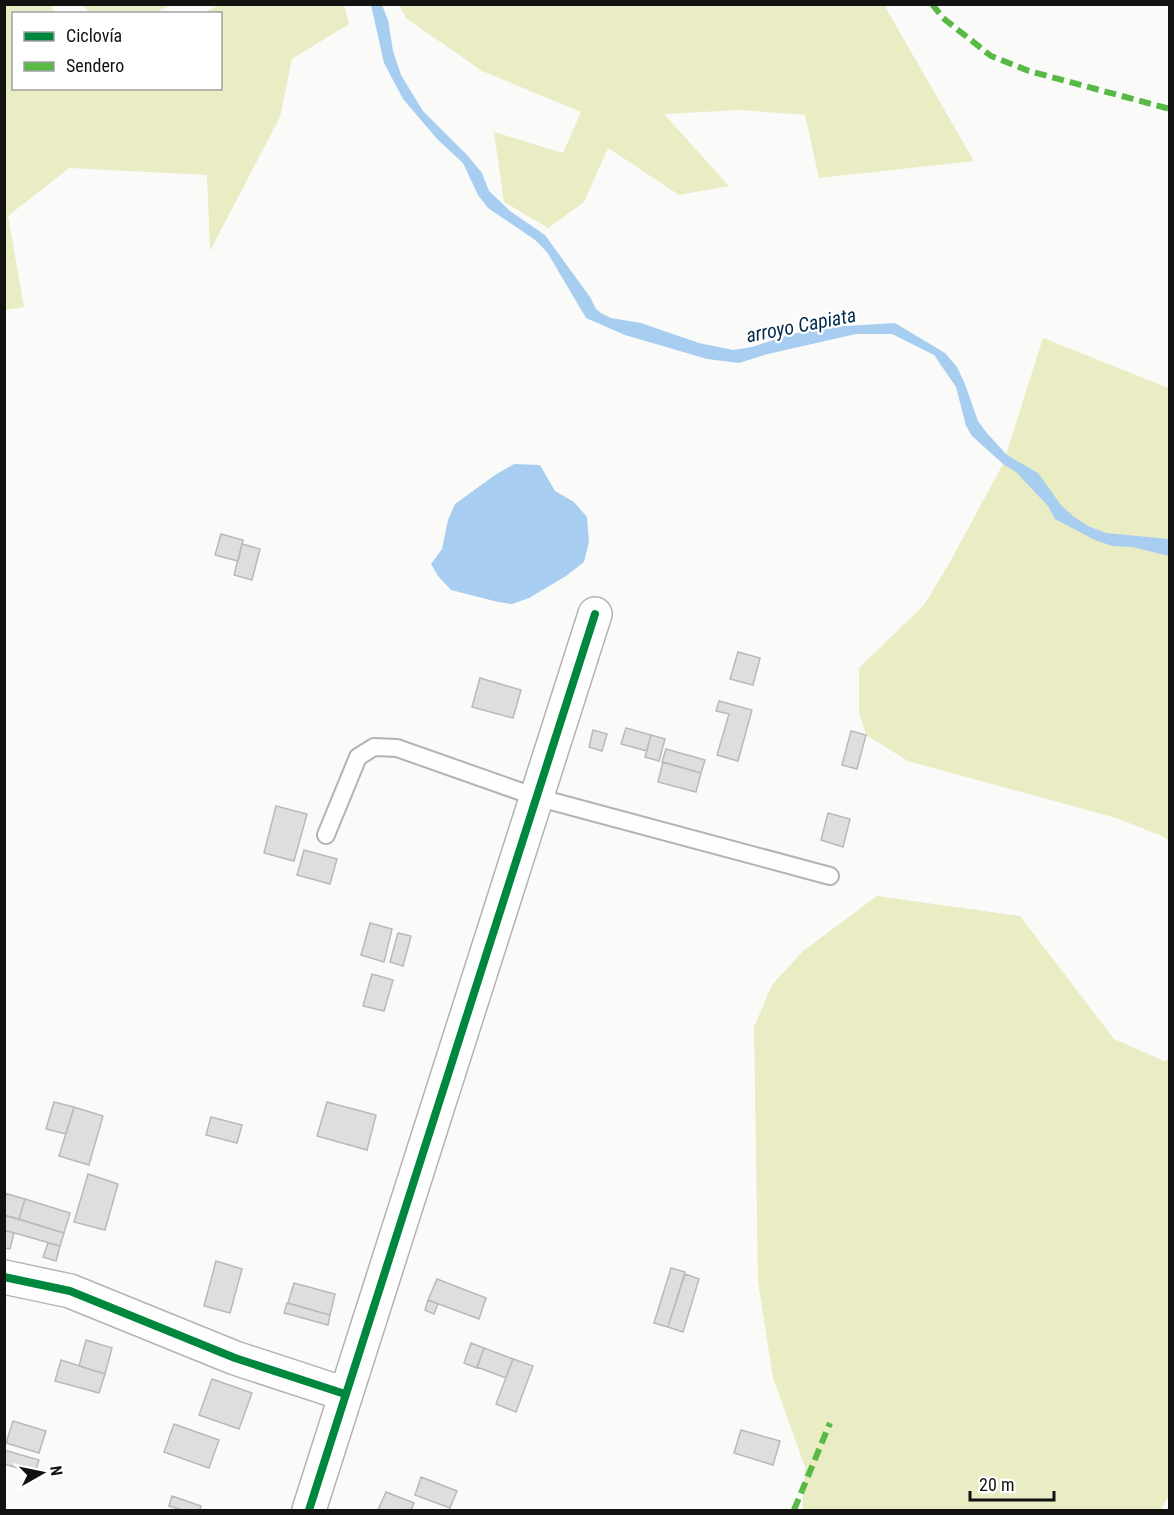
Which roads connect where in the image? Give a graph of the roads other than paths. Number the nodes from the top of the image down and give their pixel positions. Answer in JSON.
{"nodes":[{"id":1,"x":595,"y":614,"type":"dead end"},
{"id":2,"x":536,"y":796,"type":"junction"},
{"id":3,"x":326,"y":835,"type":"dead end"},
{"id":4,"x":830,"y":876,"type":"dead end"},
{"id":5,"x":4,"y":1277,"type":"edge"},
{"id":6,"x":345,"y":1394,"type":"junction"},
{"id":7,"x":309,"y":1510,"type":"edge"}],
"edges":[{"from":1,"to":2,"type":"street"},
{"from":2,"to":3,"type":"lane"},
{"from":2,"to":4,"type":"lane"},
{"from":2,"to":6,"type":"street"},
{"from":5,"to":6,"type":"street"},
{"from":6,"to":7,"type":"street"}]}
